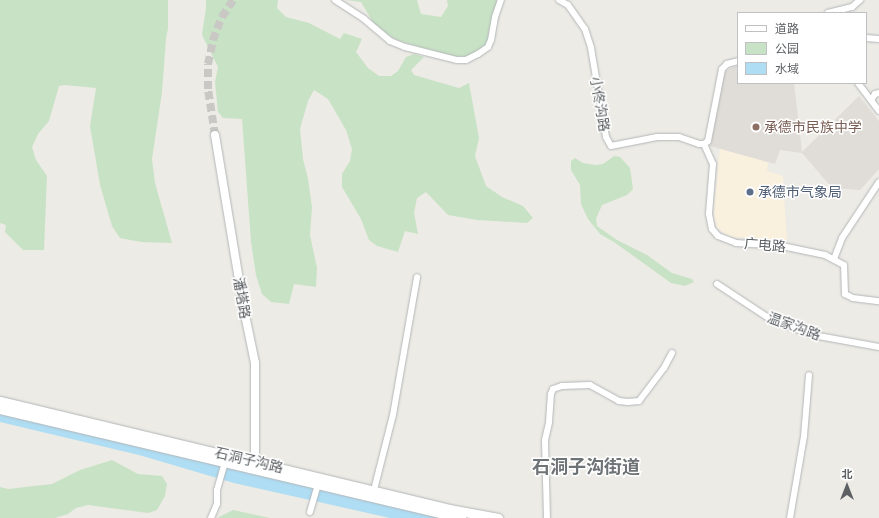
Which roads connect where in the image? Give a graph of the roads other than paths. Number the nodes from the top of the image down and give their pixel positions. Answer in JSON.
{"nodes":[{"id":1,"x":335,"y":0,"type":"edge"},
{"id":2,"x":501,"y":0,"type":"edge"},
{"id":3,"x":559,"y":0,"type":"edge"},
{"id":4,"x":860,"y":0,"type":"edge"},
{"id":5,"x":843,"y":11,"type":"edge"},
{"id":6,"x":867,"y":38,"type":"edge"},
{"id":7,"x":879,"y":39,"type":"edge"},
{"id":8,"x":737,"y":61,"type":"edge"},
{"id":9,"x":859,"y":84,"type":"edge"},
{"id":10,"x":879,"y":93,"type":"edge"},
{"id":11,"x":871,"y":100,"type":"junction"},
{"id":12,"x":879,"y":111,"type":"edge"},
{"id":13,"x":215,"y":135,"type":"tunnel mouth"},
{"id":14,"x":704,"y":144,"type":"junction"},
{"id":15,"x":879,"y":182,"type":"edge"},
{"id":16,"x":834,"y":259,"type":"junction"},
{"id":17,"x":418,"y":277,"type":"dead end"},
{"id":18,"x":717,"y":284,"type":"dead end"},
{"id":19,"x":879,"y":301,"type":"edge"},
{"id":20,"x":879,"y":348,"type":"edge"},
{"id":21,"x":672,"y":353,"type":"dead end"},
{"id":22,"x":809,"y":375,"type":"dead end"},
{"id":23,"x":0,"y":401,"type":"edge"},
{"id":24,"x":0,"y":409,"type":"edge"},
{"id":25,"x":255,"y":462,"type":"junction"},
{"id":26,"x":225,"y":463,"type":"junction"},
{"id":27,"x":318,"y":486,"type":"junction"},
{"id":28,"x":374,"y":490,"type":"junction"},
{"id":29,"x":310,"y":512,"type":"dead end"},
{"id":30,"x":211,"y":518,"type":"edge"},
{"id":31,"x":461,"y":518,"type":"edge"},
{"id":32,"x":498,"y":518,"type":"edge"},
{"id":33,"x":547,"y":518,"type":"edge"},
{"id":34,"x":790,"y":518,"type":"edge"}],
"edges":[{"from":1,"to":2,"type":"street"},
{"from":3,"to":14,"type":"street","name":"小佟沟路"},
{"from":4,"to":5,"type":"street"},
{"from":6,"to":7,"type":"street"},
{"from":8,"to":14,"type":"street"},
{"from":9,"to":11,"type":"street"},
{"from":10,"to":11,"type":"street"},
{"from":11,"to":12,"type":"street"},
{"from":13,"to":25,"type":"street","name":"潘塔路"},
{"from":14,"to":16,"type":"street","name":"广电路"},
{"from":15,"to":16,"type":"street"},
{"from":16,"to":19,"type":"street"},
{"from":17,"to":28,"type":"street"},
{"from":18,"to":20,"type":"street","name":"温家沟路"},
{"from":21,"to":33,"type":"street"},
{"from":22,"to":34,"type":"street"},
{"from":23,"to":25,"type":"main road","name":"石洞子沟路"},
{"from":24,"to":26,"type":"main road","name":"石洞子沟路"},
{"from":25,"to":28,"type":"main road","name":"石洞子沟路"},
{"from":26,"to":27,"type":"main road","name":"石洞子沟路"},
{"from":26,"to":30,"type":"street"},
{"from":27,"to":29,"type":"street"},
{"from":27,"to":31,"type":"main road","name":"石洞子沟路"},
{"from":28,"to":32,"type":"main road","name":"石洞子沟路"}]}
